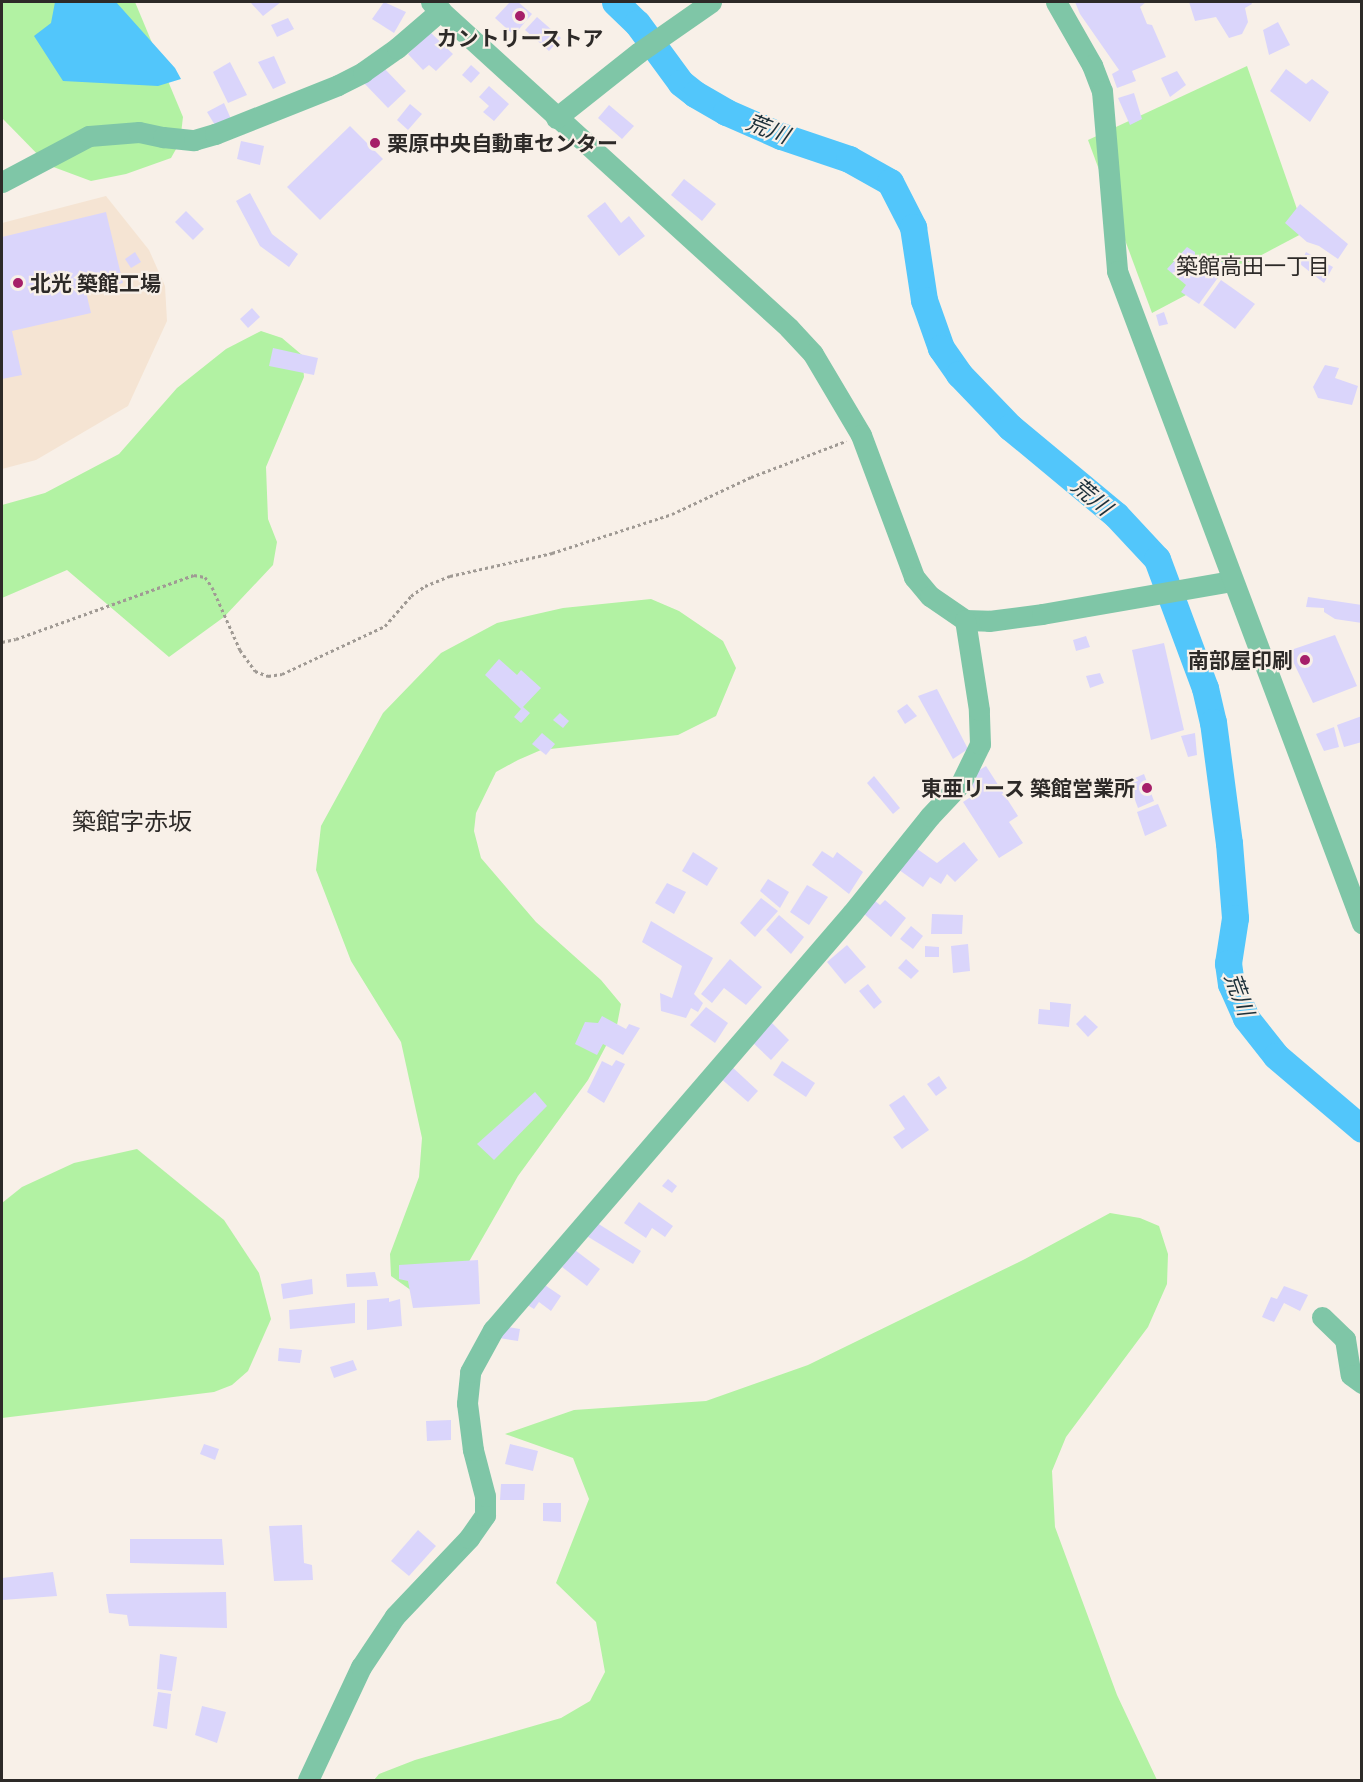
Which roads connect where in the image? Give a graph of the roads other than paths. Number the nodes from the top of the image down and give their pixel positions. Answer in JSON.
{"nodes":[{"id":1,"x":711,"y":2,"type":"edge"},
{"id":2,"x":1056,"y":2,"type":"edge"},
{"id":3,"x":436,"y":6,"type":"edge"},
{"id":4,"x":556,"y":118,"type":"junction"},
{"id":5,"x":2,"y":182,"type":"edge"},
{"id":6,"x":1232,"y":581,"type":"junction"},
{"id":7,"x":965,"y":620,"type":"junction"},
{"id":8,"x":1362,"y":923,"type":"edge"},
{"id":9,"x":1322,"y":1317,"type":"dead end"},
{"id":10,"x":1362,"y":1383,"type":"edge"},
{"id":11,"x":308,"y":1780,"type":"edge"}],
"edges":[{"from":1,"to":4,"type":"street"},
{"from":2,"to":6,"type":"street"},
{"from":3,"to":4,"type":"street"},
{"from":3,"to":5,"type":"street"},
{"from":4,"to":7,"type":"street"},
{"from":6,"to":7,"type":"street"},
{"from":6,"to":8,"type":"street"},
{"from":7,"to":11,"type":"street"},
{"from":9,"to":10,"type":"street"}]}
